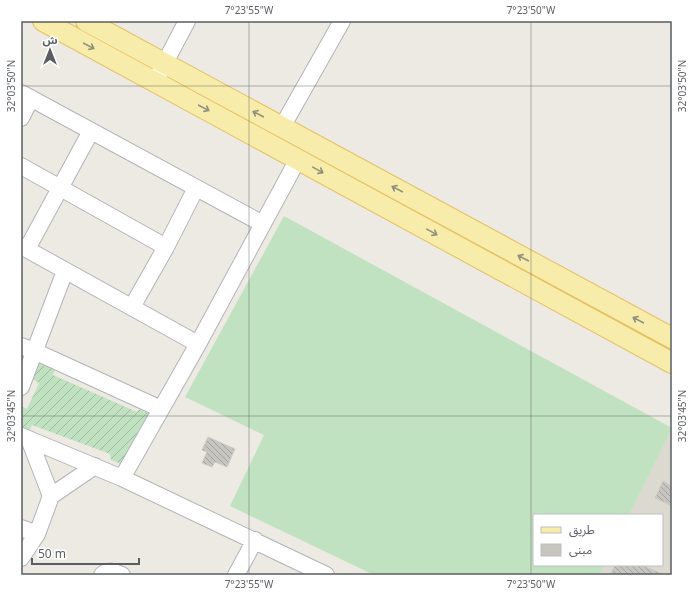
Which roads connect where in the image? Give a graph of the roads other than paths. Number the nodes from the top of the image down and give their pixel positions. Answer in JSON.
{"nodes":[{"id":1,"x":43,"y":21,"type":"edge"},
{"id":2,"x":86,"y":21,"type":"edge"},
{"id":3,"x":187,"y":21,"type":"edge"},
{"id":4,"x":342,"y":21,"type":"edge"},
{"id":5,"x":164,"y":64,"type":"junction"},
{"id":6,"x":155,"y":82,"type":"junction"},
{"id":7,"x":26,"y":96,"type":"edge"},
{"id":8,"x":21,"y":118,"type":"edge"},
{"id":9,"x":282,"y":127,"type":"junction"},
{"id":10,"x":91,"y":131,"type":"junction"},
{"id":11,"x":298,"y":159,"type":"junction"},
{"id":12,"x":21,"y":166,"type":"edge"},
{"id":13,"x":61,"y":188,"type":"junction"},
{"id":14,"x":196,"y":188,"type":"junction"},
{"id":15,"x":263,"y":224,"type":"junction"},
{"id":16,"x":491,"y":240,"type":"junction"},
{"id":17,"x":166,"y":247,"type":"junction"},
{"id":18,"x":24,"y":248,"type":"edge"},
{"id":19,"x":480,"y":258,"type":"junction"},
{"id":20,"x":66,"y":271,"type":"junction"},
{"id":21,"x":132,"y":307,"type":"junction"},
{"id":22,"x":672,"y":338,"type":"edge"},
{"id":23,"x":198,"y":344,"type":"junction"},
{"id":24,"x":28,"y":348,"type":"edge"},
{"id":25,"x":672,"y":363,"type":"edge"},
{"id":26,"x":21,"y":387,"type":"edge"},
{"id":27,"x":161,"y":409,"type":"junction"},
{"id":28,"x":25,"y":437,"type":"edge"},
{"id":29,"x":95,"y":466,"type":"junction"},
{"id":30,"x":122,"y":478,"type":"junction"},
{"id":31,"x":51,"y":496,"type":"junction"},
{"id":32,"x":21,"y":528,"type":"edge"},
{"id":33,"x":36,"y":534,"type":"junction"},
{"id":34,"x":255,"y":540,"type":"junction"},
{"id":35,"x":21,"y":558,"type":"edge"},
{"id":36,"x":102,"y":575,"type":"edge"},
{"id":37,"x":122,"y":575,"type":"edge"},
{"id":38,"x":236,"y":575,"type":"edge"},
{"id":39,"x":326,"y":575,"type":"edge"}],
"edges":[{"from":1,"to":6,"type":"main road","one_way":true},
{"from":2,"to":5,"type":"main road"},
{"from":3,"to":5,"type":"street"},
{"from":4,"to":9,"type":"street"},
{"from":5,"to":6,"type":"street"},
{"from":9,"to":5,"type":"main road","one_way":true},
{"from":6,"to":11,"type":"main road","one_way":true},
{"from":7,"to":8,"type":"street"},
{"from":7,"to":10,"type":"street"},
{"from":16,"to":9,"type":"main road","one_way":true},
{"from":10,"to":13,"type":"street"},
{"from":10,"to":14,"type":"street"},
{"from":11,"to":15,"type":"street"},
{"from":11,"to":19,"type":"main road","one_way":true},
{"from":12,"to":13,"type":"street"},
{"from":13,"to":17,"type":"street"},
{"from":13,"to":18,"type":"street"},
{"from":14,"to":15,"type":"street"},
{"from":14,"to":17,"type":"street"},
{"from":15,"to":23,"type":"street"},
{"from":16,"to":19,"type":"main road"},
{"from":22,"to":16,"type":"main road","one_way":true},
{"from":17,"to":21,"type":"street"},
{"from":18,"to":20,"type":"street"},
{"from":19,"to":25,"type":"main road"},
{"from":20,"to":21,"type":"street"},
{"from":20,"to":24,"type":"street"},
{"from":21,"to":23,"type":"street"},
{"from":23,"to":27,"type":"street"},
{"from":24,"to":26,"type":"street"},
{"from":24,"to":27,"type":"street"},
{"from":27,"to":30,"type":"street"},
{"from":28,"to":29,"type":"street"},
{"from":28,"to":31,"type":"street"},
{"from":29,"to":30,"type":"street"},
{"from":29,"to":31,"type":"street"},
{"from":30,"to":34,"type":"street"},
{"from":31,"to":33,"type":"street"},
{"from":32,"to":33,"type":"street"},
{"from":33,"to":35,"type":"street"},
{"from":34,"to":38,"type":"street"},
{"from":34,"to":39,"type":"street"},
{"from":36,"to":37,"type":"street"}]}
